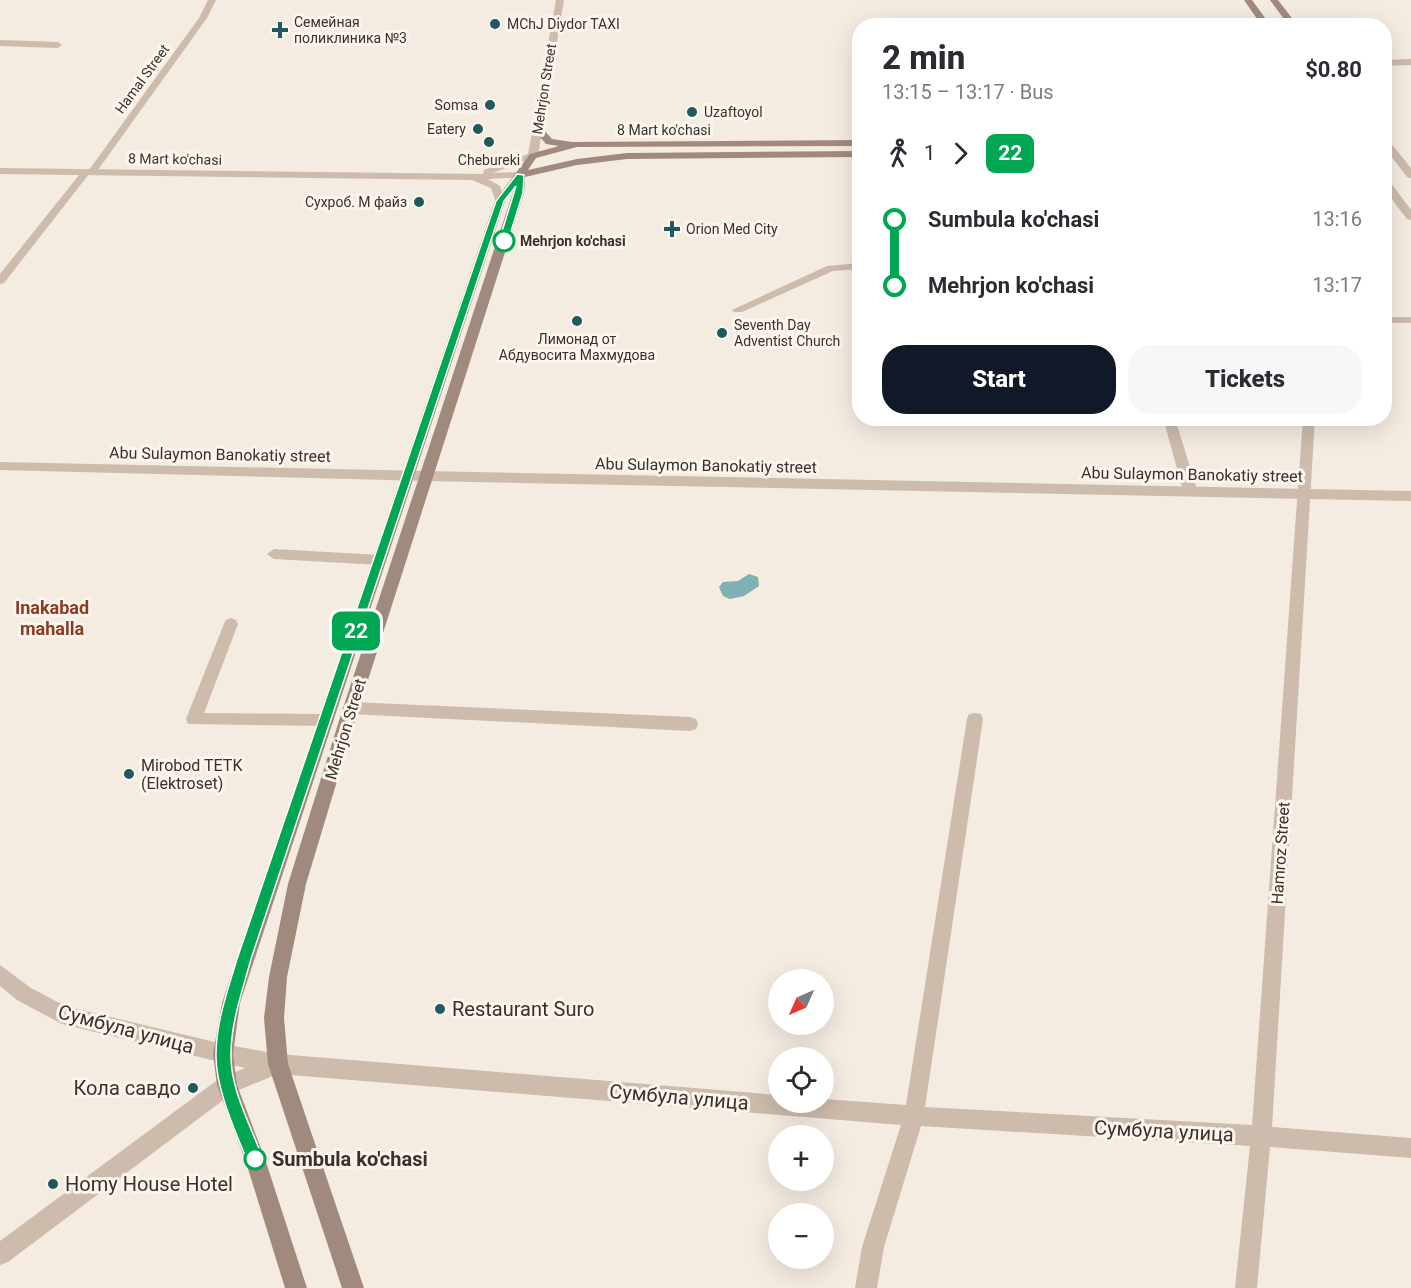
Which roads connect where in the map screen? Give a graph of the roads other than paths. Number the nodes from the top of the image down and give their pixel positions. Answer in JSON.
{"nodes":[{"id":1,"x":212,"y":0,"type":"edge"},
{"id":2,"x":560,"y":0,"type":"edge"},
{"id":3,"x":1248,"y":0,"type":"edge"},
{"id":4,"x":1274,"y":0,"type":"edge"},
{"id":5,"x":1261,"y":18,"type":"edge"},
{"id":6,"x":1288,"y":18,"type":"edge"},
{"id":7,"x":0,"y":43,"type":"edge"},
{"id":8,"x":58,"y":45,"type":"dead end"},
{"id":9,"x":1411,"y":62,"type":"edge"},
{"id":10,"x":1392,"y":63,"type":"edge"},
{"id":11,"x":538,"y":129,"type":"junction"},
{"id":12,"x":852,"y":142,"type":"edge"},
{"id":13,"x":577,"y":144,"type":"junction"},
{"id":14,"x":1392,"y":151,"type":"edge"},
{"id":15,"x":852,"y":154,"type":"edge"},
{"id":16,"x":533,"y":156,"type":"junction"},
{"id":17,"x":0,"y":171,"type":"edge"},
{"id":18,"x":89,"y":172,"type":"junction"},
{"id":19,"x":1411,"y":174,"type":"edge"},
{"id":20,"x":520,"y":175,"type":"junction"},
{"id":21,"x":473,"y":177,"type":"junction"},
{"id":22,"x":1392,"y":192,"type":"edge"},
{"id":23,"x":500,"y":201,"type":"junction"},
{"id":24,"x":1411,"y":217,"type":"edge"},
{"id":25,"x":852,"y":267,"type":"edge"},
{"id":26,"x":0,"y":280,"type":"edge"},
{"id":27,"x":738,"y":310,"type":"dead end"},
{"id":28,"x":1392,"y":320,"type":"edge"},
{"id":29,"x":1411,"y":320,"type":"edge"},
{"id":30,"x":1171,"y":426,"type":"edge"},
{"id":31,"x":1309,"y":426,"type":"edge"},
{"id":32,"x":0,"y":466,"type":"edge"},
{"id":33,"x":408,"y":476,"type":"junction"},
{"id":34,"x":426,"y":476,"type":"junction"},
{"id":35,"x":1190,"y":490,"type":"junction"},
{"id":36,"x":1305,"y":493,"type":"junction"},
{"id":37,"x":1411,"y":496,"type":"edge"},
{"id":38,"x":274,"y":554,"type":"dead end"},
{"id":39,"x":380,"y":560,"type":"junction"},
{"id":40,"x":231,"y":624,"type":"dead end"},
{"id":41,"x":351,"y":708,"type":"junction"},
{"id":42,"x":975,"y":719,"type":"dead end"},
{"id":43,"x":326,"y":720,"type":"junction"},
{"id":44,"x":690,"y":724,"type":"dead end"},
{"id":45,"x":0,"y":974,"type":"edge"},
{"id":46,"x":223,"y":1054,"type":"junction"},
{"id":47,"x":278,"y":1064,"type":"junction"},
{"id":48,"x":227,"y":1085,"type":"junction"},
{"id":49,"x":914,"y":1116,"type":"junction"},
{"id":50,"x":1261,"y":1136,"type":"junction"},
{"id":51,"x":1411,"y":1148,"type":"edge"},
{"id":52,"x":0,"y":1254,"type":"edge"},
{"id":53,"x":296,"y":1288,"type":"edge"},
{"id":54,"x":353,"y":1288,"type":"edge"},
{"id":55,"x":866,"y":1288,"type":"edge"},
{"id":56,"x":1246,"y":1288,"type":"edge"}],
"edges":[{"from":1,"to":18,"type":"street","name":"Hamal Street"},
{"from":2,"to":11,"type":"street","name":"Mehrjon Street"},
{"from":3,"to":5,"type":"main road"},
{"from":4,"to":6,"type":"main road"},
{"from":7,"to":8,"type":"street"},
{"from":9,"to":10,"type":"street"},
{"from":11,"to":13,"type":"main road"},
{"from":11,"to":16,"type":"street","name":"Mehrjon Street"},
{"from":12,"to":13,"type":"main road","name":"8 Mart ko'chasi"},
{"from":13,"to":16,"type":"main road","name":"8 Mart ko'chasi"},
{"from":14,"to":19,"type":"street"},
{"from":15,"to":20,"type":"main road","name":"8 Mart ko'chasi"},
{"from":16,"to":20,"type":"main road","name":"Mehrjon Street"},
{"from":16,"to":21,"type":"street","name":"8 Mart ko'chasi"},
{"from":17,"to":18,"type":"street","name":"8 Mart ko'chasi"},
{"from":18,"to":21,"type":"street","name":"8 Mart ko'chasi"},
{"from":18,"to":26,"type":"street","name":"Hamal Street"},
{"from":20,"to":21,"type":"street","name":"8 Mart ko'chasi"},
{"from":20,"to":23,"type":"main road","name":"Mehrjon Street"},
{"from":20,"to":34,"type":"main road","name":"Mehrjon Street"},
{"from":21,"to":23,"type":"street"},
{"from":22,"to":24,"type":"street"},
{"from":23,"to":33,"type":"main road","name":"Mehrjon Street"},
{"from":25,"to":27,"type":"street"},
{"from":28,"to":29,"type":"street"},
{"from":30,"to":35,"type":"street"},
{"from":31,"to":36,"type":"street","name":"Hamroz Street"},
{"from":32,"to":33,"type":"street","name":"Abu Sulaymon Banokatiy street"},
{"from":33,"to":34,"type":"street","name":"Abu Sulaymon Banokatiy street"},
{"from":33,"to":39,"type":"main road","name":"Mehrjon Street"},
{"from":34,"to":35,"type":"street","name":"Abu Sulaymon Banokatiy street"},
{"from":34,"to":41,"type":"main road","name":"Mehrjon Street"},
{"from":35,"to":36,"type":"street","name":"Abu Sulaymon Banokatiy street"},
{"from":36,"to":37,"type":"street","name":"Abu Sulaymon Banokatiy street"},
{"from":36,"to":50,"type":"street","name":"Hamroz Street"},
{"from":38,"to":39,"type":"street"},
{"from":39,"to":43,"type":"main road","name":"Mehrjon Street"},
{"from":40,"to":43,"type":"street"},
{"from":41,"to":44,"type":"street"},
{"from":41,"to":47,"type":"main road","name":"Mehrjon Street"},
{"from":42,"to":49,"type":"street"},
{"from":43,"to":46,"type":"main road","name":"Mehrjon Street"},
{"from":45,"to":46,"type":"street","name":"Сумбула улица"},
{"from":46,"to":47,"type":"street","name":"Сумбула улица"},
{"from":46,"to":48,"type":"main road","name":"Mehrjon Street"},
{"from":47,"to":48,"type":"street"},
{"from":47,"to":49,"type":"street","name":"Сумбула улица"},
{"from":47,"to":54,"type":"main road","name":"Mehrjon Street"},
{"from":48,"to":52,"type":"street"},
{"from":48,"to":53,"type":"main road","name":"Mehrjon Street"},
{"from":49,"to":50,"type":"street","name":"Сумбула улица"},
{"from":49,"to":55,"type":"street"},
{"from":50,"to":51,"type":"street","name":"Сумбула улица"},
{"from":50,"to":56,"type":"street","name":"Hamroz Street"}]}
